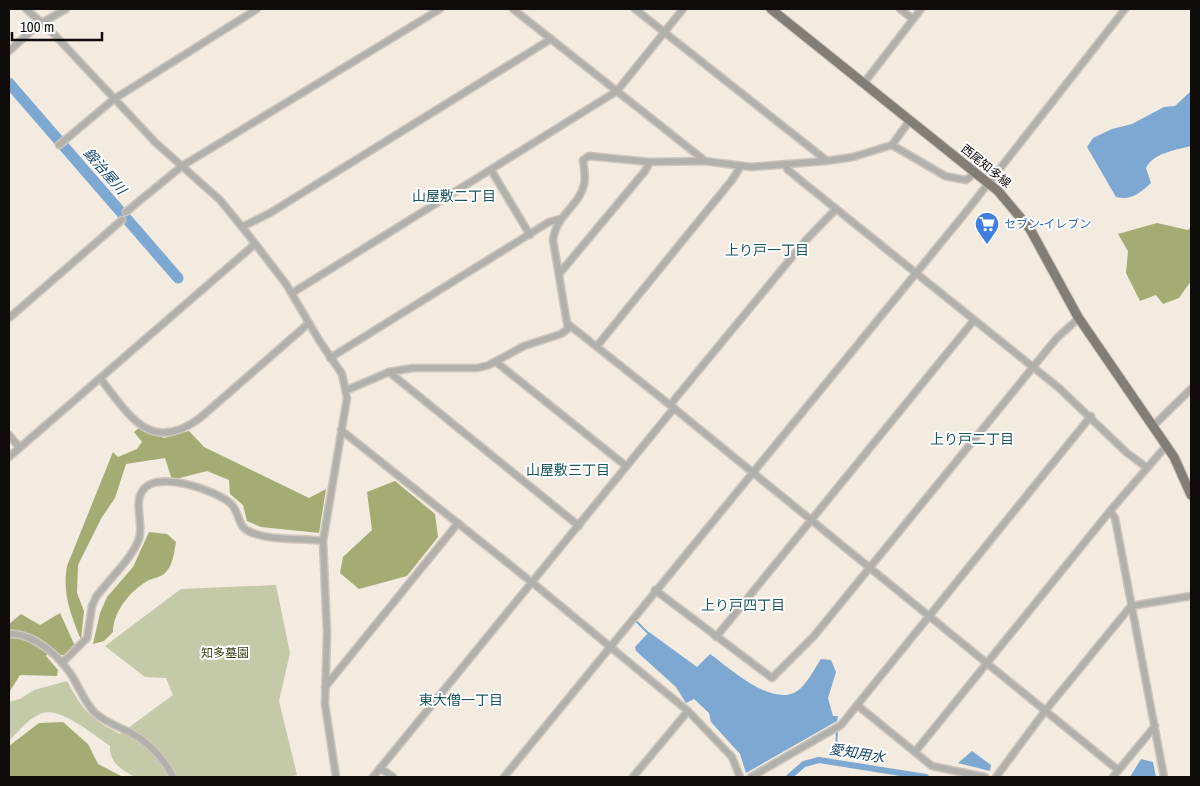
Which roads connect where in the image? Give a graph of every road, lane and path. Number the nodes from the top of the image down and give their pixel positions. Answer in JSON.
{"nodes":[{"id":1,"x":26,"y":9,"type":"edge"},
{"id":2,"x":66,"y":9,"type":"edge"},
{"id":3,"x":257,"y":9,"type":"edge"},
{"id":4,"x":440,"y":9,"type":"edge"},
{"id":5,"x":513,"y":9,"type":"edge"},
{"id":6,"x":635,"y":9,"type":"edge"},
{"id":7,"x":683,"y":9,"type":"edge"},
{"id":8,"x":771,"y":9,"type":"edge"},
{"id":9,"x":900,"y":9,"type":"edge"},
{"id":10,"x":921,"y":9,"type":"edge"},
{"id":11,"x":1125,"y":9,"type":"edge"},
{"id":12,"x":913,"y":19,"type":"junction"},
{"id":13,"x":43,"y":23,"type":"junction"},
{"id":14,"x":665,"y":32,"type":"junction"},
{"id":15,"x":551,"y":39,"type":"junction"},
{"id":16,"x":9,"y":51,"type":"edge"},
{"id":17,"x":864,"y":83,"type":"junction"},
{"id":18,"x":617,"y":91,"type":"junction"},
{"id":19,"x":114,"y":99,"type":"junction"},
{"id":20,"x":910,"y":120,"type":"junction"},
{"id":21,"x":61,"y":144,"type":"dead end"},
{"id":22,"x":892,"y":144,"type":"junction"},
{"id":23,"x":826,"y":160,"type":"junction"},
{"id":24,"x":704,"y":161,"type":"junction"},
{"id":25,"x":650,"y":162,"type":"junction"},
{"id":26,"x":784,"y":164,"type":"junction"},
{"id":27,"x":182,"y":166,"type":"junction"},
{"id":28,"x":741,"y":166,"type":"junction"},
{"id":29,"x":491,"y":170,"type":"junction"},
{"id":30,"x":975,"y":173,"type":"junction"},
{"id":31,"x":988,"y":182,"type":"junction"},
{"id":32,"x":836,"y":209,"type":"junction"},
{"id":33,"x":126,"y":212,"type":"dead end"},
{"id":34,"x":560,"y":219,"type":"junction"},
{"id":35,"x":122,"y":220,"type":"dead end"},
{"id":36,"x":242,"y":227,"type":"junction"},
{"id":37,"x":530,"y":235,"type":"junction"},
{"id":38,"x":255,"y":244,"type":"junction"},
{"id":39,"x":914,"y":272,"type":"junction"},
{"id":40,"x":559,"y":274,"type":"junction"},
{"id":41,"x":292,"y":292,"type":"junction"},
{"id":42,"x":1078,"y":317,"type":"junction"},
{"id":43,"x":9,"y":318,"type":"edge"},
{"id":44,"x":974,"y":320,"type":"junction"},
{"id":45,"x":309,"y":323,"type":"junction"},
{"id":46,"x":568,"y":324,"type":"junction"},
{"id":47,"x":597,"y":346,"type":"junction"},
{"id":48,"x":330,"y":358,"type":"junction"},
{"id":49,"x":496,"y":362,"type":"junction"},
{"id":50,"x":1033,"y":368,"type":"junction"},
{"id":51,"x":389,"y":372,"type":"junction"},
{"id":52,"x":100,"y":378,"type":"junction"},
{"id":53,"x":1191,"y":389,"type":"edge"},
{"id":54,"x":347,"y":390,"type":"junction"},
{"id":55,"x":672,"y":406,"type":"junction"},
{"id":56,"x":1091,"y":416,"type":"junction"},
{"id":57,"x":1154,"y":426,"type":"junction"},
{"id":58,"x":341,"y":430,"type":"junction"},
{"id":59,"x":9,"y":435,"type":"edge"},
{"id":60,"x":1167,"y":445,"type":"junction"},
{"id":61,"x":19,"y":447,"type":"junction"},
{"id":62,"x":9,"y":457,"type":"edge"},
{"id":63,"x":626,"y":466,"type":"junction"},
{"id":64,"x":1146,"y":467,"type":"junction"},
{"id":65,"x":752,"y":472,"type":"junction"},
{"id":66,"x":1191,"y":495,"type":"edge"},
{"id":67,"x":1110,"y":511,"type":"junction"},
{"id":68,"x":811,"y":521,"type":"junction"},
{"id":69,"x":458,"y":523,"type":"junction"},
{"id":70,"x":579,"y":526,"type":"junction"},
{"id":71,"x":323,"y":541,"type":"junction"},
{"id":72,"x":869,"y":569,"type":"junction"},
{"id":73,"x":532,"y":583,"type":"junction"},
{"id":74,"x":655,"y":590,"type":"junction"},
{"id":75,"x":1191,"y":596,"type":"edge"},
{"id":76,"x":1131,"y":606,"type":"junction"},
{"id":77,"x":928,"y":616,"type":"junction"},
{"id":78,"x":9,"y":634,"type":"edge"},
{"id":79,"x":716,"y":637,"type":"junction"},
{"id":80,"x":610,"y":646,"type":"junction"},
{"id":81,"x":62,"y":664,"type":"junction"},
{"id":82,"x":986,"y":664,"type":"junction"},
{"id":83,"x":325,"y":687,"type":"junction"},
{"id":84,"x":857,"y":705,"type":"junction"},
{"id":85,"x":688,"y":711,"type":"junction"},
{"id":86,"x":1045,"y":711,"type":"junction"},
{"id":87,"x":1155,"y":726,"type":"junction"},
{"id":88,"x":915,"y":752,"type":"junction"},
{"id":89,"x":380,"y":768,"type":"junction"},
{"id":90,"x":1118,"y":770,"type":"junction"},
{"id":91,"x":174,"y":777,"type":"edge"},
{"id":92,"x":336,"y":777,"type":"edge"},
{"id":93,"x":373,"y":777,"type":"edge"},
{"id":94,"x":393,"y":777,"type":"edge"},
{"id":95,"x":504,"y":777,"type":"edge"},
{"id":96,"x":633,"y":777,"type":"edge"},
{"id":97,"x":740,"y":777,"type":"edge"},
{"id":98,"x":751,"y":777,"type":"edge"},
{"id":99,"x":985,"y":777,"type":"edge"},
{"id":100,"x":996,"y":777,"type":"edge"},
{"id":101,"x":1113,"y":777,"type":"edge"},
{"id":102,"x":1164,"y":777,"type":"edge"}],
"edges":[{"from":1,"to":13,"type":"street"},
{"from":2,"to":13,"type":"street"},
{"from":3,"to":19,"type":"street"},
{"from":4,"to":27,"type":"street"},
{"from":5,"to":15,"type":"street"},
{"from":6,"to":14,"type":"street"},
{"from":7,"to":14,"type":"street"},
{"from":8,"to":17,"type":"main road","name":"西尾知多線"},
{"from":9,"to":12,"type":"street"},
{"from":10,"to":12,"type":"street"},
{"from":11,"to":31,"type":"street"},
{"from":12,"to":17,"type":"street"},
{"from":13,"to":16,"type":"street"},
{"from":13,"to":19,"type":"street"},
{"from":14,"to":18,"type":"street"},
{"from":14,"to":23,"type":"street"},
{"from":15,"to":18,"type":"street"},
{"from":15,"to":36,"type":"street"},
{"from":17,"to":20,"type":"main road","name":"西尾知多線"},
{"from":18,"to":24,"type":"street"},
{"from":18,"to":29,"type":"street"},
{"from":19,"to":21,"type":"street"},
{"from":19,"to":27,"type":"street"},
{"from":20,"to":22,"type":"street"},
{"from":20,"to":30,"type":"main road","name":"西尾知多線"},
{"from":22,"to":23,"type":"street"},
{"from":22,"to":30,"type":"street"},
{"from":23,"to":26,"type":"street"},
{"from":24,"to":25,"type":"street"},
{"from":24,"to":28,"type":"street"},
{"from":25,"to":34,"type":"street"},
{"from":25,"to":40,"type":"street"},
{"from":26,"to":28,"type":"street"},
{"from":26,"to":32,"type":"street"},
{"from":27,"to":33,"type":"street"},
{"from":27,"to":36,"type":"street"},
{"from":28,"to":47,"type":"street"},
{"from":29,"to":37,"type":"street"},
{"from":29,"to":41,"type":"street"},
{"from":30,"to":31,"type":"main road","name":"西尾知多線"},
{"from":31,"to":39,"type":"street"},
{"from":31,"to":42,"type":"main road","name":"西尾知多線"},
{"from":32,"to":39,"type":"street"},
{"from":32,"to":55,"type":"street"},
{"from":34,"to":37,"type":"street"},
{"from":34,"to":40,"type":"street"},
{"from":35,"to":43,"type":"street"},
{"from":36,"to":38,"type":"street"},
{"from":37,"to":48,"type":"street"},
{"from":38,"to":41,"type":"street"},
{"from":38,"to":52,"type":"street"},
{"from":39,"to":44,"type":"street"},
{"from":39,"to":65,"type":"street"},
{"from":40,"to":46,"type":"street"},
{"from":41,"to":45,"type":"street"},
{"from":42,"to":50,"type":"street"},
{"from":42,"to":57,"type":"main road","name":"西尾知多線"},
{"from":44,"to":50,"type":"street"},
{"from":44,"to":68,"type":"street"},
{"from":45,"to":48,"type":"street"},
{"from":45,"to":52,"type":"street"},
{"from":46,"to":47,"type":"street"},
{"from":46,"to":49,"type":"street"},
{"from":47,"to":55,"type":"street"},
{"from":48,"to":54,"type":"street"},
{"from":49,"to":51,"type":"street"},
{"from":49,"to":63,"type":"street"},
{"from":50,"to":56,"type":"street"},
{"from":50,"to":72,"type":"street"},
{"from":51,"to":54,"type":"street"},
{"from":51,"to":70,"type":"street"},
{"from":52,"to":61,"type":"street"},
{"from":53,"to":57,"type":"street"},
{"from":54,"to":58,"type":"street"},
{"from":55,"to":63,"type":"street"},
{"from":55,"to":65,"type":"street"},
{"from":56,"to":64,"type":"street"},
{"from":56,"to":77,"type":"street"},
{"from":57,"to":60,"type":"main road","name":"西尾知多線"},
{"from":58,"to":69,"type":"street"},
{"from":58,"to":71,"type":"street"},
{"from":59,"to":61,"type":"street"},
{"from":60,"to":64,"type":"street"},
{"from":60,"to":66,"type":"main road","name":"西尾知多線"},
{"from":61,"to":62,"type":"street"},
{"from":63,"to":70,"type":"street"},
{"from":64,"to":67,"type":"street"},
{"from":65,"to":68,"type":"street"},
{"from":65,"to":74,"type":"street"},
{"from":67,"to":76,"type":"street"},
{"from":67,"to":82,"type":"street"},
{"from":68,"to":72,"type":"street"},
{"from":68,"to":79,"type":"street"},
{"from":69,"to":73,"type":"street"},
{"from":69,"to":83,"type":"street"},
{"from":70,"to":73,"type":"street"},
{"from":71,"to":81,"type":"street"},
{"from":71,"to":83,"type":"street"},
{"from":72,"to":77,"type":"street"},
{"from":72,"to":79,"type":"street"},
{"from":73,"to":80,"type":"street"},
{"from":73,"to":89,"type":"street"},
{"from":74,"to":79,"type":"street"},
{"from":74,"to":80,"type":"street"},
{"from":75,"to":76,"type":"street"},
{"from":76,"to":86,"type":"street"},
{"from":76,"to":87,"type":"street"},
{"from":77,"to":82,"type":"street"},
{"from":77,"to":84,"type":"street"},
{"from":78,"to":81,"type":"street"},
{"from":80,"to":85,"type":"street"},
{"from":80,"to":95,"type":"street"},
{"from":81,"to":91,"type":"street"},
{"from":82,"to":86,"type":"street"},
{"from":82,"to":88,"type":"street"},
{"from":83,"to":92,"type":"street"},
{"from":84,"to":88,"type":"street"},
{"from":84,"to":98,"type":"street"},
{"from":85,"to":96,"type":"street"},
{"from":85,"to":97,"type":"street"},
{"from":86,"to":90,"type":"street"},
{"from":86,"to":100,"type":"street"},
{"from":87,"to":90,"type":"street"},
{"from":87,"to":102,"type":"street"},
{"from":88,"to":99,"type":"street"},
{"from":89,"to":93,"type":"street"},
{"from":89,"to":94,"type":"street"},
{"from":90,"to":101,"type":"street"}]}
